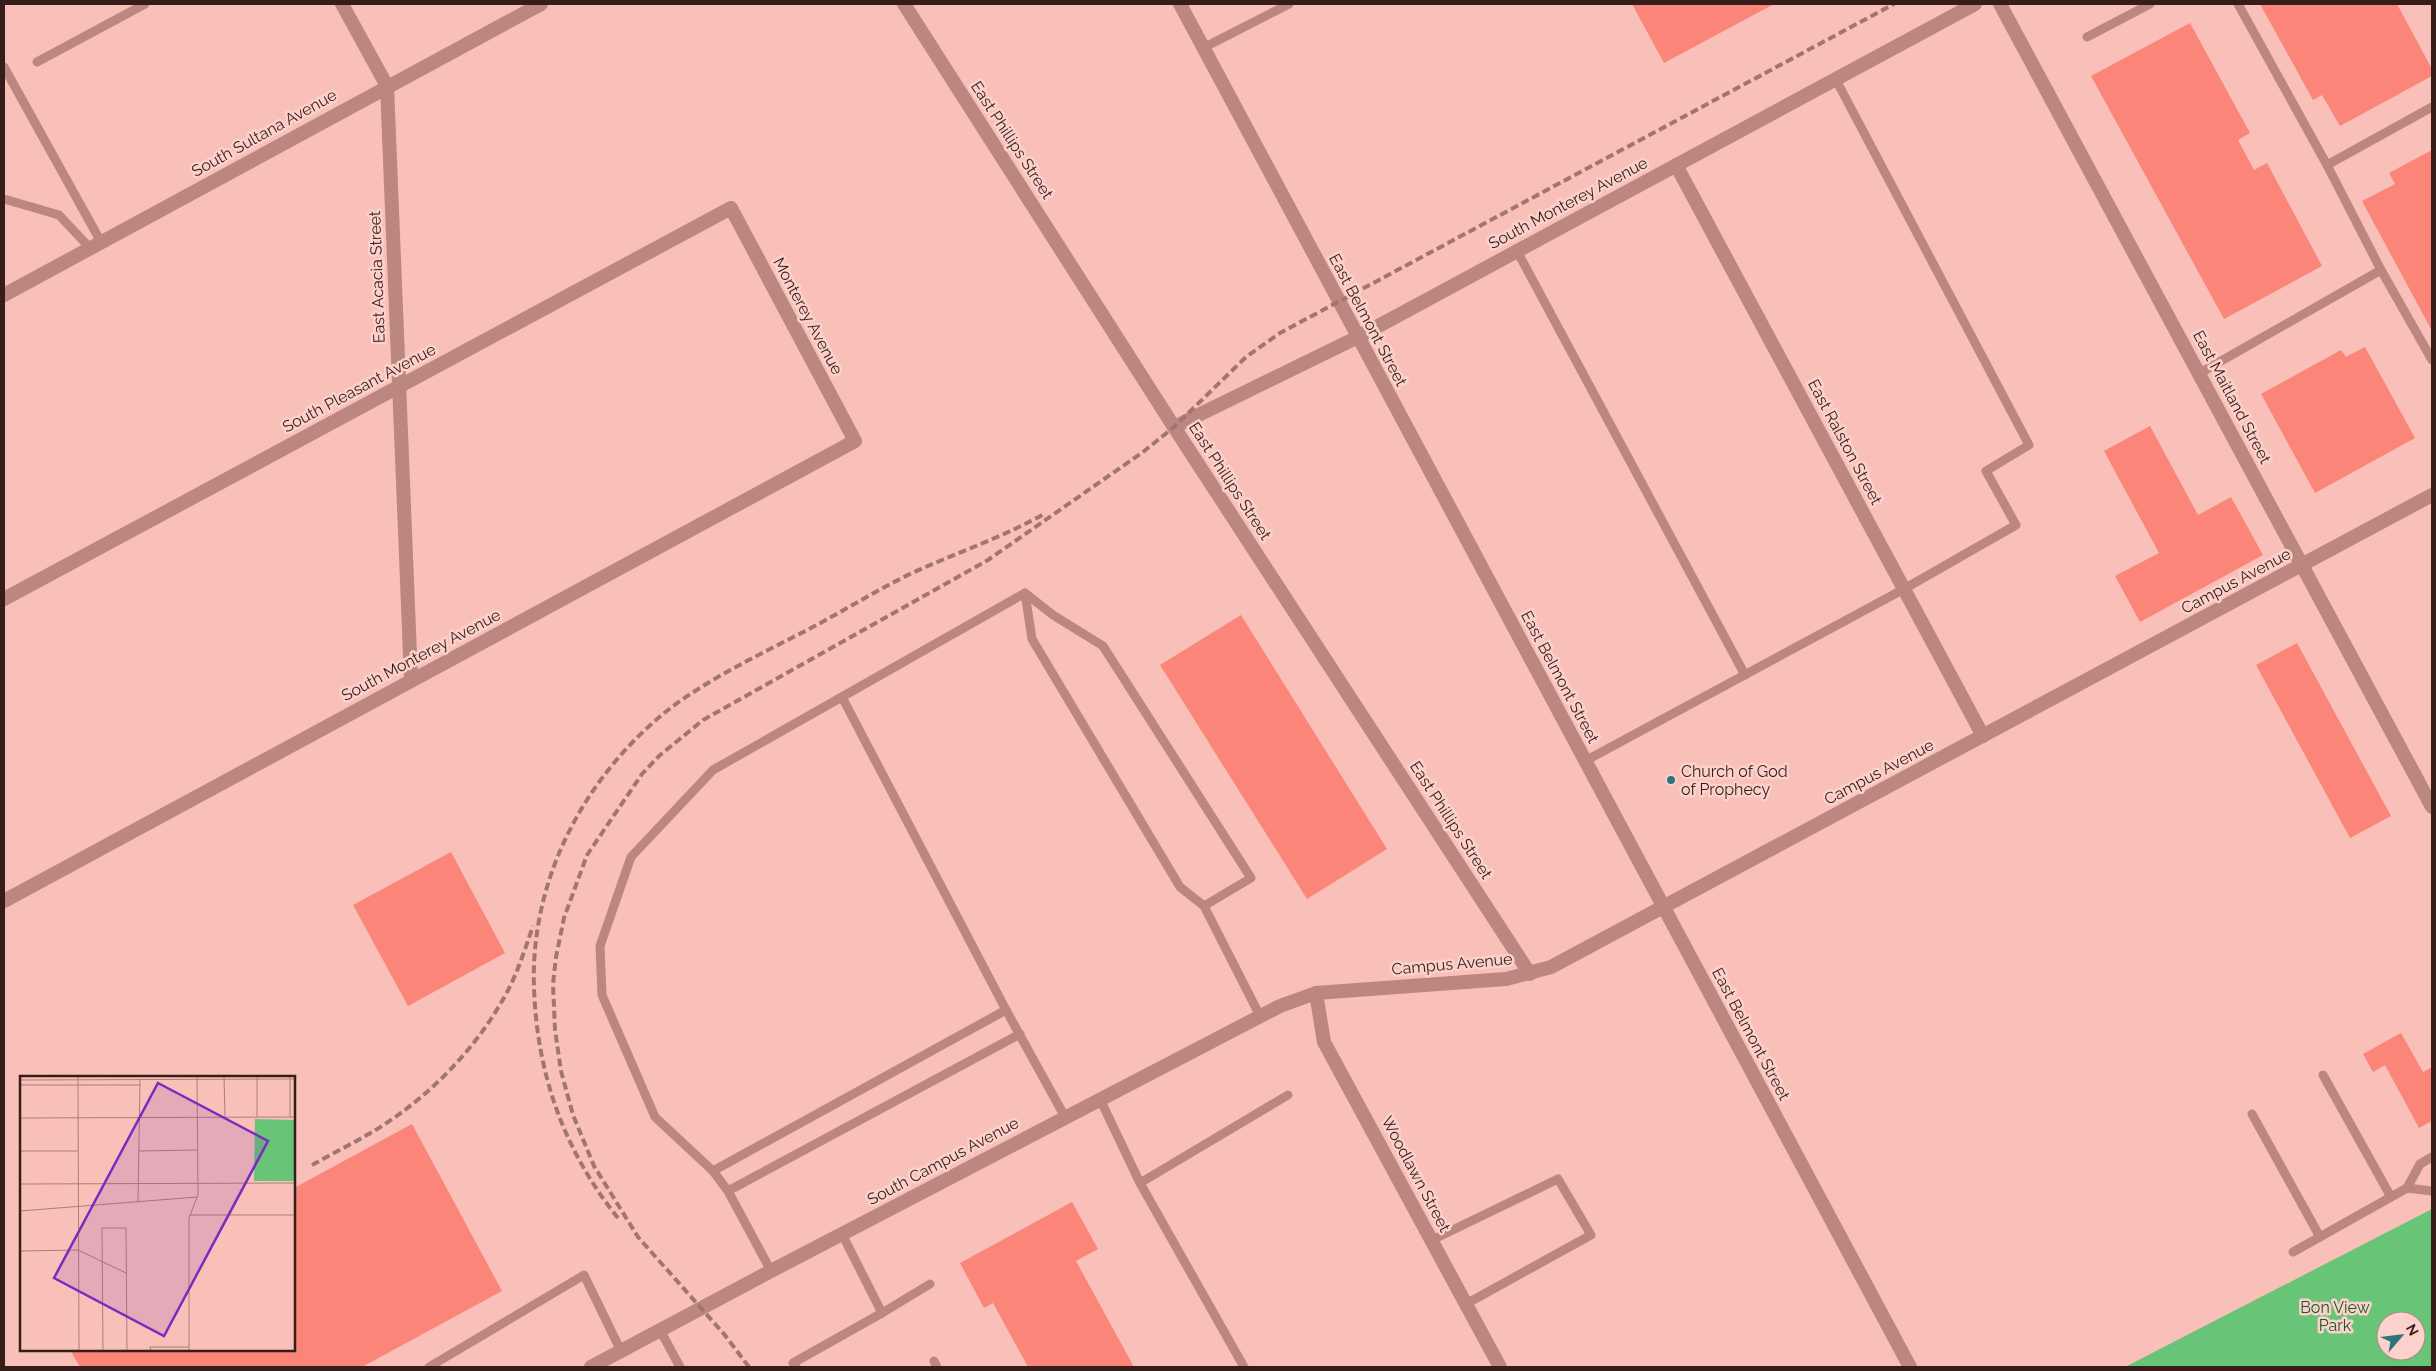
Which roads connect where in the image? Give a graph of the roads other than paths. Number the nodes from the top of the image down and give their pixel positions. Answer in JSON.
{"nodes":[{"id":1,"x":145,"y":4,"type":"edge"},
{"id":2,"x":342,"y":4,"type":"edge"},
{"id":3,"x":541,"y":4,"type":"edge"},
{"id":4,"x":904,"y":4,"type":"edge"},
{"id":5,"x":1180,"y":4,"type":"edge"},
{"id":6,"x":1289,"y":4,"type":"edge"},
{"id":7,"x":1975,"y":4,"type":"edge"},
{"id":8,"x":2000,"y":4,"type":"edge"},
{"id":9,"x":2150,"y":4,"type":"edge"},
{"id":10,"x":2238,"y":4,"type":"edge"},
{"id":11,"x":2088,"y":37,"type":"dead end"},
{"id":12,"x":1203,"y":48,"type":"junction"},
{"id":13,"x":37,"y":62,"type":"dead end"},
{"id":14,"x":4,"y":67,"type":"edge"},
{"id":15,"x":1835,"y":78,"type":"junction"},
{"id":16,"x":387,"y":86,"type":"junction"},
{"id":17,"x":2432,"y":107,"type":"edge"},
{"id":18,"x":1676,"y":165,"type":"junction"},
{"id":19,"x":2327,"y":165,"type":"junction"},
{"id":20,"x":4,"y":199,"type":"edge"},
{"id":21,"x":731,"y":208,"type":"joint"},
{"id":22,"x":95,"y":245,"type":"junction"},
{"id":23,"x":1516,"y":251,"type":"junction"},
{"id":24,"x":2381,"y":270,"type":"junction"},
{"id":25,"x":4,"y":295,"type":"edge"},
{"id":26,"x":1358,"y":337,"type":"junction"},
{"id":27,"x":2432,"y":360,"type":"edge"},
{"id":28,"x":2200,"y":373,"type":"junction"},
{"id":29,"x":398,"y":386,"type":"junction"},
{"id":30,"x":1174,"y":426,"type":"junction"},
{"id":31,"x":854,"y":441,"type":"joint"},
{"id":32,"x":2432,"y":495,"type":"edge"},
{"id":33,"x":2303,"y":565,"type":"junction"},
{"id":34,"x":1904,"y":589,"type":"junction"},
{"id":35,"x":1025,"y":593,"type":"junction"},
{"id":36,"x":4,"y":599,"type":"edge"},
{"id":37,"x":1745,"y":675,"type":"junction"},
{"id":38,"x":412,"y":680,"type":"junction"},
{"id":39,"x":842,"y":697,"type":"junction"},
{"id":40,"x":1983,"y":736,"type":"junction"},
{"id":41,"x":1585,"y":761,"type":"junction"},
{"id":42,"x":2432,"y":807,"type":"edge"},
{"id":43,"x":4,"y":901,"type":"edge"},
{"id":44,"x":1204,"y":906,"type":"junction"},
{"id":45,"x":1664,"y":907,"type":"junction"},
{"id":46,"x":1530,"y":974,"type":"junction"},
{"id":47,"x":1316,"y":993,"type":"junction"},
{"id":48,"x":1006,"y":1010,"type":"junction"},
{"id":49,"x":1260,"y":1016,"type":"junction"},
{"id":50,"x":1020,"y":1034,"type":"junction"},
{"id":51,"x":2323,"y":1075,"type":"dead end"},
{"id":52,"x":1288,"y":1095,"type":"dead end"},
{"id":53,"x":1100,"y":1099,"type":"junction"},
{"id":54,"x":2252,"y":1114,"type":"dead end"},
{"id":55,"x":1065,"y":1117,"type":"junction"},
{"id":56,"x":2432,"y":1157,"type":"edge"},
{"id":57,"x":713,"y":1171,"type":"junction"},
{"id":58,"x":1140,"y":1183,"type":"junction"},
{"id":59,"x":2407,"y":1188,"type":"junction"},
{"id":60,"x":728,"y":1191,"type":"junction"},
{"id":61,"x":2432,"y":1191,"type":"edge"},
{"id":62,"x":2391,"y":1197,"type":"junction"},
{"id":63,"x":842,"y":1234,"type":"junction"},
{"id":64,"x":2320,"y":1237,"type":"junction"},
{"id":65,"x":1432,"y":1240,"type":"junction"},
{"id":66,"x":2293,"y":1252,"type":"dead end"},
{"id":67,"x":771,"y":1271,"type":"junction"},
{"id":68,"x":930,"y":1284,"type":"dead end"},
{"id":69,"x":1466,"y":1304,"type":"junction"},
{"id":70,"x":882,"y":1313,"type":"junction"},
{"id":71,"x":660,"y":1330,"type":"junction"},
{"id":72,"x":622,"y":1351,"type":"junction"},
{"id":73,"x":429,"y":1367,"type":"edge"},
{"id":74,"x":591,"y":1367,"type":"edge"},
{"id":75,"x":680,"y":1367,"type":"edge"},
{"id":76,"x":796,"y":1367,"type":"edge"},
{"id":77,"x":1244,"y":1367,"type":"edge"},
{"id":78,"x":1500,"y":1367,"type":"edge"},
{"id":79,"x":1910,"y":1367,"type":"edge"}],
"edges":[{"from":1,"to":13,"type":"lane"},
{"from":2,"to":16,"type":"street","name":"East Acacia Street"},
{"from":3,"to":16,"type":"street","name":"South Sultana Avenue"},
{"from":4,"to":30,"type":"street","name":"East Phillips Street"},
{"from":5,"to":12,"type":"street","name":"East Belmont Street"},
{"from":6,"to":12,"type":"lane"},
{"from":7,"to":15,"type":"street","name":"South Monterey Avenue"},
{"from":8,"to":28,"type":"street","name":"East Maitland Street"},
{"from":9,"to":11,"type":"lane"},
{"from":10,"to":19,"type":"lane"},
{"from":12,"to":26,"type":"street","name":"East Belmont Street"},
{"from":14,"to":22,"type":"lane"},
{"from":15,"to":18,"type":"street","name":"South Monterey Avenue"},
{"from":15,"to":34,"type":"lane"},
{"from":16,"to":22,"type":"street","name":"South Sultana Avenue"},
{"from":16,"to":29,"type":"street","name":"East Acacia Street"},
{"from":17,"to":19,"type":"lane"},
{"from":18,"to":23,"type":"street","name":"South Monterey Avenue"},
{"from":18,"to":34,"type":"street","name":"East Ralston Street"},
{"from":19,"to":24,"type":"lane"},
{"from":20,"to":22,"type":"lane"},
{"from":21,"to":29,"type":"street","name":"South Pleasant Avenue"},
{"from":21,"to":31,"type":"street","name":"Monterey Avenue"},
{"from":22,"to":25,"type":"street","name":"South Sultana Avenue"},
{"from":23,"to":26,"type":"street","name":"South Monterey Avenue"},
{"from":23,"to":37,"type":"lane"},
{"from":24,"to":27,"type":"lane"},
{"from":24,"to":28,"type":"lane"},
{"from":26,"to":30,"type":"street","name":"South Monterey Avenue"},
{"from":26,"to":41,"type":"street","name":"East Belmont Street"},
{"from":28,"to":33,"type":"street","name":"East Maitland Street"},
{"from":29,"to":36,"type":"street","name":"South Pleasant Avenue"},
{"from":29,"to":38,"type":"street","name":"East Acacia Street"},
{"from":30,"to":46,"type":"street","name":"East Phillips Street"},
{"from":31,"to":38,"type":"street","name":"South Monterey Avenue"},
{"from":32,"to":33,"type":"street","name":"Campus Avenue"},
{"from":33,"to":40,"type":"street","name":"Campus Avenue"},
{"from":33,"to":42,"type":"street","name":"East Maitland Street"},
{"from":34,"to":37,"type":"lane"},
{"from":34,"to":40,"type":"street","name":"East Ralston Street"},
{"from":35,"to":39,"type":"lane"},
{"from":35,"to":44,"type":"lane"},
{"from":35,"to":44,"type":"lane"},
{"from":37,"to":41,"type":"lane"},
{"from":38,"to":43,"type":"street","name":"South Monterey Avenue"},
{"from":39,"to":48,"type":"lane"},
{"from":39,"to":57,"type":"lane"},
{"from":40,"to":45,"type":"street","name":"Campus Avenue"},
{"from":41,"to":45,"type":"street","name":"East Belmont Street"},
{"from":44,"to":49,"type":"lane"},
{"from":45,"to":46,"type":"street","name":"Campus Avenue"},
{"from":45,"to":79,"type":"street","name":"East Belmont Street"},
{"from":46,"to":47,"type":"street","name":"Campus Avenue"},
{"from":47,"to":49,"type":"street","name":"South Campus Avenue"},
{"from":47,"to":65,"type":"street","name":"Woodlawn Street"},
{"from":48,"to":50,"type":"lane"},
{"from":48,"to":57,"type":"lane"},
{"from":49,"to":53,"type":"street","name":"South Campus Avenue"},
{"from":50,"to":55,"type":"lane"},
{"from":50,"to":60,"type":"lane"},
{"from":51,"to":62,"type":"lane"},
{"from":52,"to":58,"type":"lane"},
{"from":53,"to":55,"type":"street","name":"South Campus Avenue"},
{"from":53,"to":58,"type":"lane"},
{"from":54,"to":64,"type":"lane"},
{"from":55,"to":63,"type":"street","name":"South Campus Avenue"},
{"from":56,"to":59,"type":"lane"},
{"from":57,"to":60,"type":"lane"},
{"from":58,"to":77,"type":"lane"},
{"from":59,"to":61,"type":"lane"},
{"from":59,"to":62,"type":"lane"},
{"from":60,"to":67,"type":"lane"},
{"from":62,"to":64,"type":"lane"},
{"from":63,"to":67,"type":"street","name":"South Campus Avenue"},
{"from":63,"to":70,"type":"lane"},
{"from":64,"to":66,"type":"lane"},
{"from":65,"to":69,"type":"street","name":"Woodlawn Street"},
{"from":65,"to":69,"type":"lane"},
{"from":67,"to":71,"type":"street","name":"South Campus Avenue"},
{"from":68,"to":70,"type":"lane"},
{"from":69,"to":78,"type":"street","name":"Woodlawn Street"},
{"from":70,"to":76,"type":"lane"},
{"from":71,"to":72,"type":"street","name":"South Campus Avenue"},
{"from":71,"to":75,"type":"lane"},
{"from":72,"to":73,"type":"lane"},
{"from":72,"to":74,"type":"street","name":"South Campus Avenue"}]}
